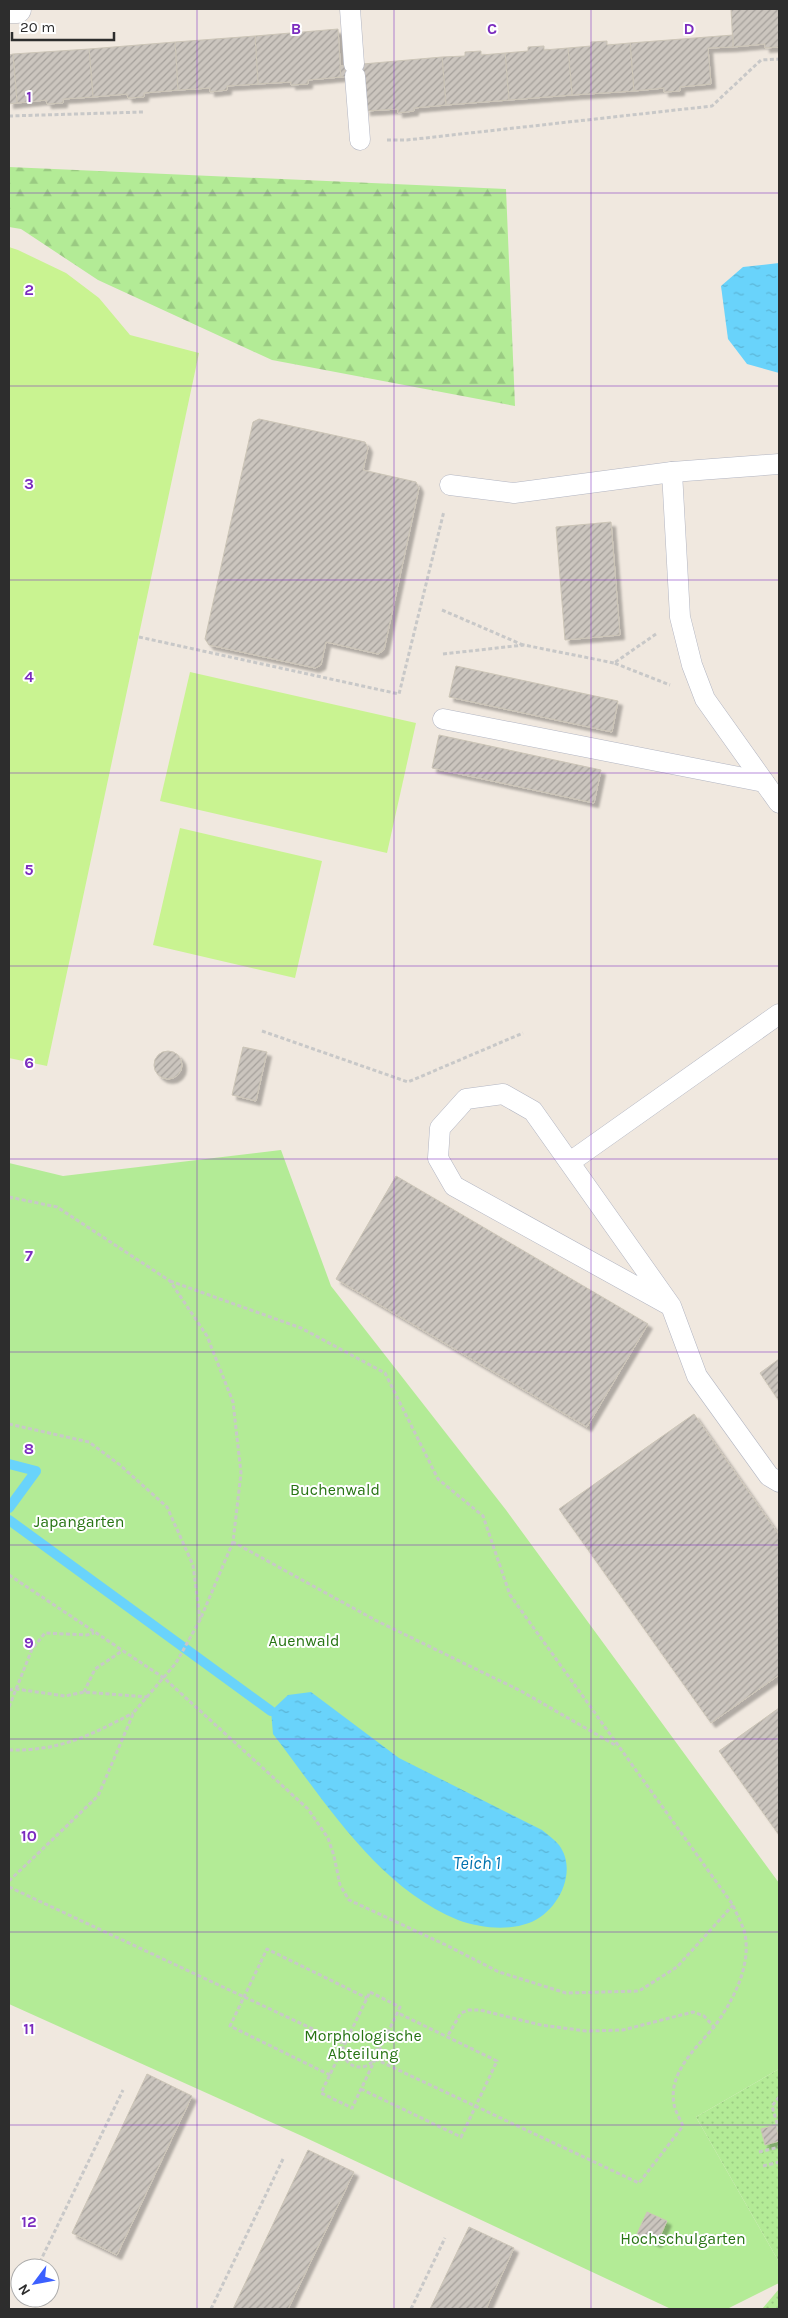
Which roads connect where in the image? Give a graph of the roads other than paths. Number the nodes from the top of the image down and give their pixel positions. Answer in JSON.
{"nodes":[{"id":1,"x":9,"y":9,"type":"edge"},
{"id":2,"x":16,"y":9,"type":"edge"},
{"id":3,"x":350,"y":9,"type":"edge"},
{"id":4,"x":360,"y":140,"type":"road end"},
{"id":5,"x":779,"y":464,"type":"edge"},
{"id":6,"x":672,"y":472,"type":"junction"},
{"id":7,"x":450,"y":485,"type":"road end"},
{"id":8,"x":443,"y":719,"type":"dead end"},
{"id":9,"x":764,"y":782,"type":"junction"},
{"id":10,"x":779,"y":803,"type":"edge"},
{"id":11,"x":779,"y":1014,"type":"edge"},
{"id":12,"x":570,"y":1162,"type":"junction"},
{"id":13,"x":671,"y":1306,"type":"junction"},
{"id":14,"x":779,"y":1482,"type":"edge"}],
"edges":[{"from":1,"to":2,"type":"street"},
{"from":3,"to":4,"type":"lane"},
{"from":5,"to":6,"type":"lane"},
{"from":6,"to":7,"type":"lane"},
{"from":6,"to":9,"type":"lane"},
{"from":8,"to":9,"type":"lane"},
{"from":9,"to":10,"type":"lane"},
{"from":11,"to":12,"type":"lane"},
{"from":12,"to":13,"type":"lane"},
{"from":12,"to":13,"type":"lane"},
{"from":13,"to":14,"type":"lane"}]}
